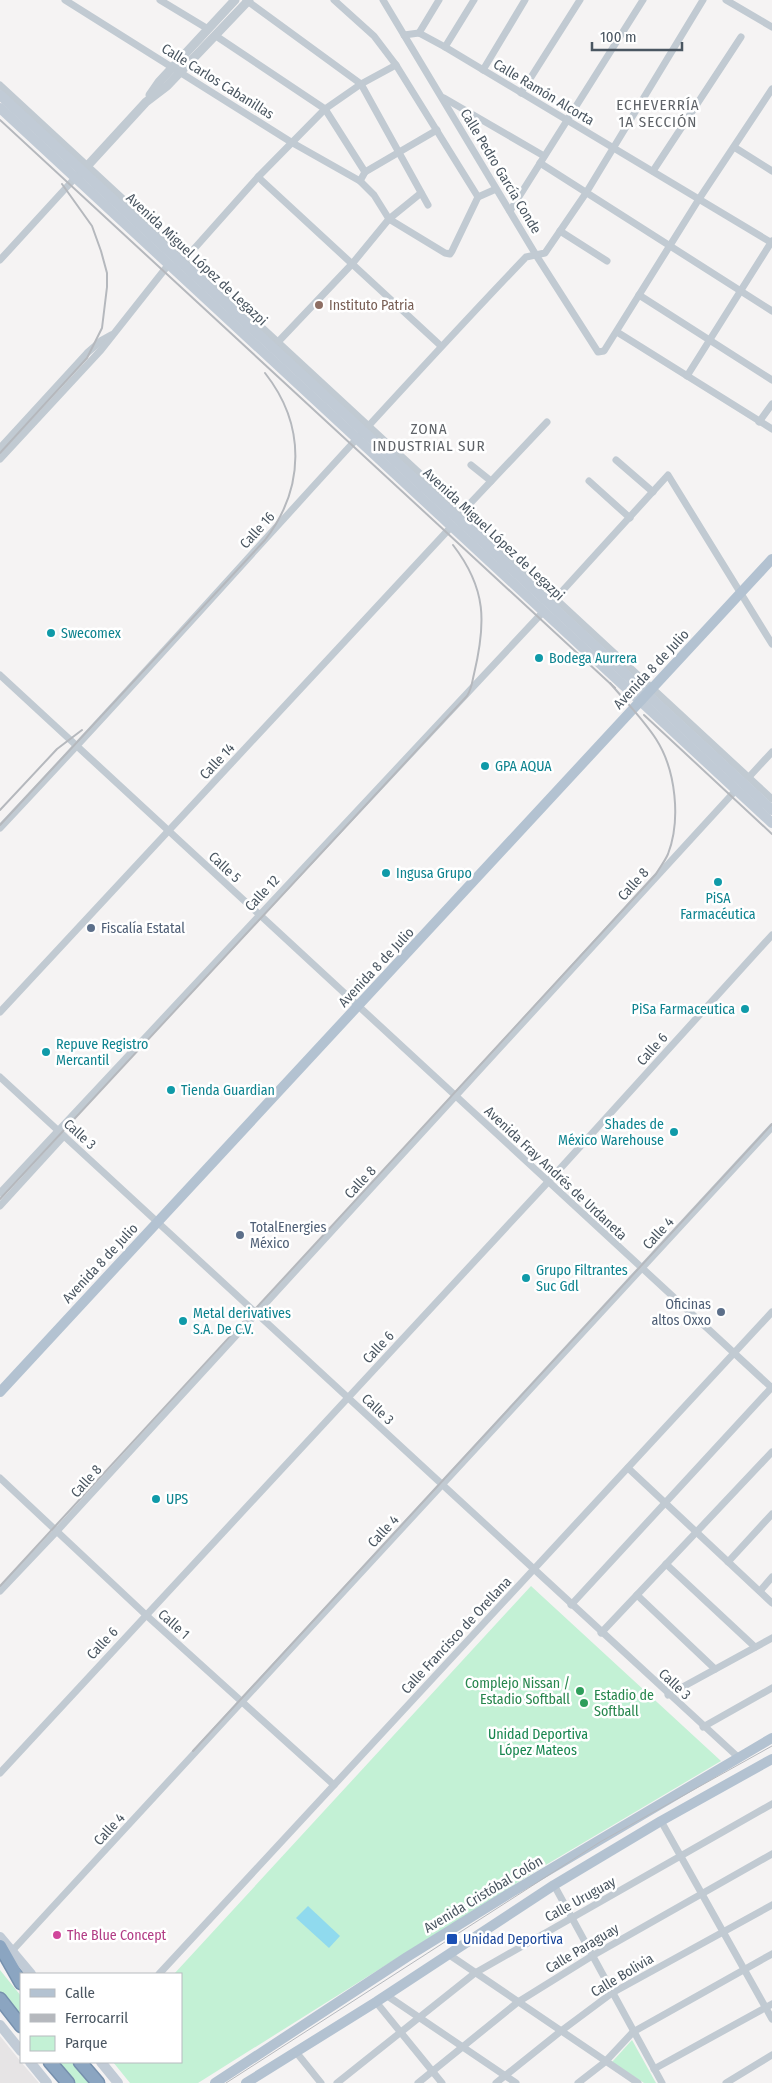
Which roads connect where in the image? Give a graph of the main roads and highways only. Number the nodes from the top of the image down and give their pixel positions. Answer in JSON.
{"nodes":[{"id":1,"x":0,"y":95,"type":"edge"},
{"id":2,"x":0,"y":108,"type":"edge"},
{"id":3,"x":81,"y":172,"type":"junction"},
{"id":4,"x":363,"y":432,"type":"junction"},
{"id":5,"x":772,"y":560,"type":"edge"},
{"id":6,"x":647,"y":695,"type":"junction"},
{"id":7,"x":756,"y":802,"type":"junction"},
{"id":8,"x":772,"y":810,"type":"edge"},
{"id":9,"x":772,"y":823,"type":"edge"},
{"id":10,"x":0,"y":1392,"type":"edge"},
{"id":11,"x":772,"y":1738,"type":"edge"},
{"id":12,"x":771,"y":1761,"type":"edge"},
{"id":13,"x":0,"y":1937,"type":"edge"},
{"id":14,"x":0,"y":1946,"type":"edge"},
{"id":15,"x":0,"y":1963,"type":"edge"},
{"id":16,"x":30,"y":1973,"type":"edge"},
{"id":17,"x":20,"y":1981,"type":"edge"},
{"id":18,"x":20,"y":1988,"type":"edge"},
{"id":19,"x":0,"y":1999,"type":"edge"},
{"id":20,"x":0,"y":2025,"type":"edge"},
{"id":21,"x":20,"y":2025,"type":"edge"},
{"id":22,"x":20,"y":2050,"type":"edge"},
{"id":23,"x":31,"y":2063,"type":"edge"},
{"id":24,"x":51,"y":2063,"type":"edge"},
{"id":25,"x":81,"y":2063,"type":"edge"},
{"id":26,"x":102,"y":2063,"type":"edge"},
{"id":27,"x":97,"y":2082,"type":"edge"},
{"id":28,"x":47,"y":2083,"type":"edge"},
{"id":29,"x":68,"y":2083,"type":"edge"},
{"id":30,"x":118,"y":2083,"type":"edge"},
{"id":31,"x":215,"y":2083,"type":"edge"},
{"id":32,"x":246,"y":2083,"type":"edge"}],
"edges":[{"from":1,"to":3,"type":"main road","name":"Avenida Miguel López de Legazpi"},
{"from":2,"to":3,"type":"main road","name":"Avenida Miguel López de Legazpi"},
{"from":3,"to":4,"type":"main road","name":"Avenida Miguel López de Legazpi"},
{"from":3,"to":4,"type":"main road","name":"Avenida Miguel López de Legazpi"},
{"from":4,"to":6,"type":"main road","name":"Avenida Miguel López de Legazpi"},
{"from":4,"to":6,"type":"main road","name":"Avenida Miguel López de Legazpi"},
{"from":5,"to":6,"type":"main road","name":"Avenida 8 de Julio"},
{"from":6,"to":7,"type":"main road","name":"Avenida Miguel López de Legazpi"},
{"from":6,"to":7,"type":"main road","name":"Avenida Miguel López de Legazpi"},
{"from":6,"to":10,"type":"main road","name":"Avenida 8 de Julio"},
{"from":7,"to":8,"type":"main road","name":"Avenida Miguel López de Legazpi"},
{"from":7,"to":9,"type":"main road","name":"Avenida Miguel López de Legazpi"},
{"from":11,"to":31,"type":"main road","name":"Avenida Cristóbal Colón"},
{"from":12,"to":32,"type":"main road","name":"Avenida Cristóbal Colón"},
{"from":13,"to":16,"type":"main road"},
{"from":14,"to":17,"type":"highway"},
{"from":15,"to":18,"type":"highway"},
{"from":19,"to":21,"type":"highway"},
{"from":20,"to":22,"type":"main road"},
{"from":23,"to":28,"type":"main road"},
{"from":24,"to":29,"type":"highway"},
{"from":25,"to":27,"type":"highway"},
{"from":26,"to":30,"type":"main road"}]}
